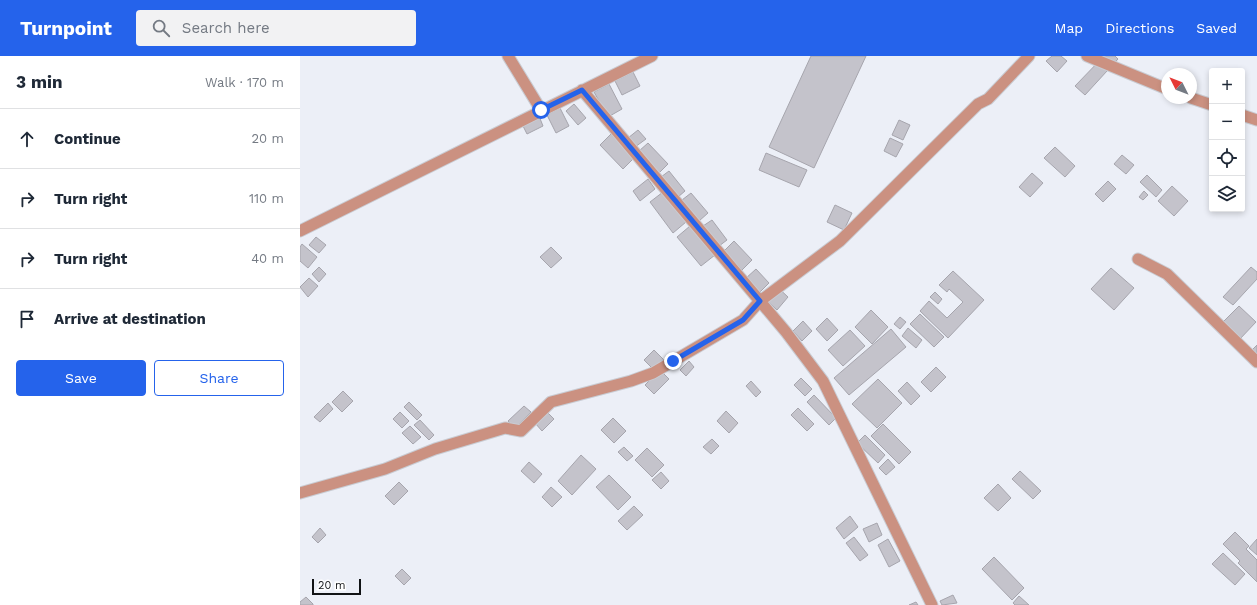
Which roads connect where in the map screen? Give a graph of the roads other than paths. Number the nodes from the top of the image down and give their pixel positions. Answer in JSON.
{"nodes":[{"id":1,"x":508,"y":56,"type":"edge"},
{"id":2,"x":652,"y":56,"type":"edge"},
{"id":3,"x":1029,"y":56,"type":"edge"},
{"id":4,"x":1087,"y":56,"type":"edge"},
{"id":5,"x":1161,"y":87,"type":"edge"},
{"id":6,"x":582,"y":90,"type":"junction"},
{"id":7,"x":1197,"y":100,"type":"edge"},
{"id":8,"x":1209,"y":104,"type":"edge"},
{"id":9,"x":541,"y":110,"type":"junction"},
{"id":10,"x":1245,"y":116,"type":"edge"},
{"id":11,"x":1257,"y":120,"type":"edge"},
{"id":12,"x":300,"y":231,"type":"edge"},
{"id":13,"x":1138,"y":258,"type":"dead end"},
{"id":14,"x":760,"y":301,"type":"junction"},
{"id":15,"x":1257,"y":362,"type":"edge"},
{"id":16,"x":300,"y":493,"type":"edge"},
{"id":17,"x":932,"y":605,"type":"edge"}],
"edges":[{"from":1,"to":9,"type":"street"},
{"from":2,"to":6,"type":"street"},
{"from":3,"to":14,"type":"street"},
{"from":4,"to":5,"type":"street"},
{"from":6,"to":9,"type":"street"},
{"from":6,"to":14,"type":"street"},
{"from":7,"to":8,"type":"street"},
{"from":9,"to":12,"type":"street"},
{"from":10,"to":11,"type":"street"},
{"from":13,"to":15,"type":"street"},
{"from":14,"to":16,"type":"street"},
{"from":14,"to":17,"type":"street"}]}
